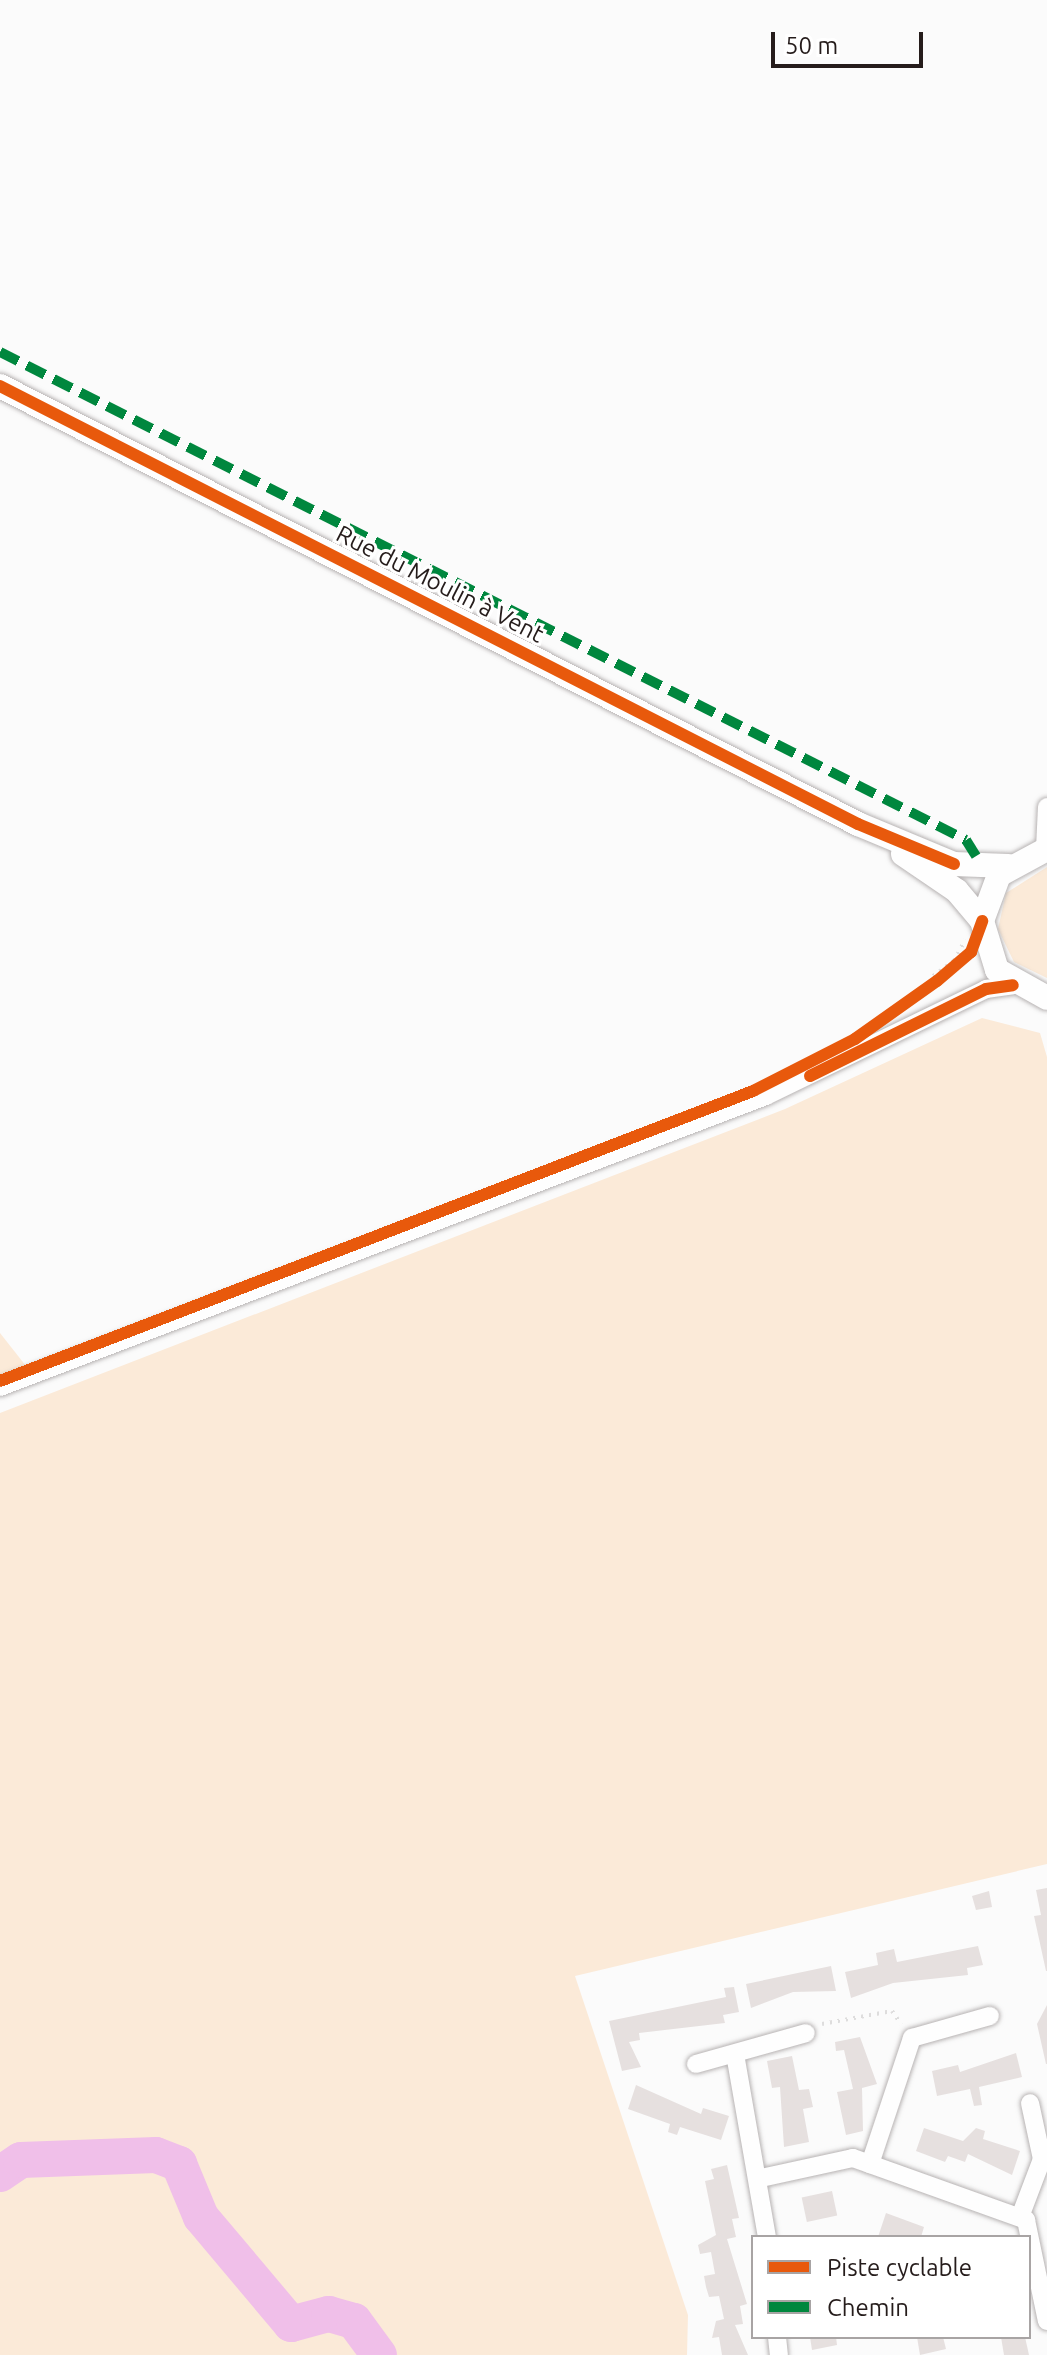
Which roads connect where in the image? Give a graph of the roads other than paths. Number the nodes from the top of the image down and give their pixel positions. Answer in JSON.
{"nodes":[{"id":1,"x":0,"y":386,"type":"edge"},
{"id":2,"x":1047,"y":807,"type":"edge"},
{"id":3,"x":858,"y":824,"type":"junction"},
{"id":4,"x":1046,"y":849,"type":"edge"},
{"id":5,"x":1008,"y":866,"type":"junction"},
{"id":6,"x":975,"y":922,"type":"junction"},
{"id":7,"x":1013,"y":985,"type":"junction"},
{"id":8,"x":1047,"y":998,"type":"edge"},
{"id":9,"x":0,"y":1387,"type":"edge"},
{"id":10,"x":990,"y":2016,"type":"dead end"},
{"id":11,"x":806,"y":2033,"type":"road end"},
{"id":12,"x":735,"y":2054,"type":"junction"},
{"id":13,"x":696,"y":2064,"type":"dead end"},
{"id":14,"x":1030,"y":2103,"type":"dead end"},
{"id":15,"x":870,"y":2164,"type":"junction"},
{"id":16,"x":761,"y":2178,"type":"junction"},
{"id":17,"x":1020,"y":2217,"type":"junction"},
{"id":18,"x":767,"y":2235,"type":"edge"},
{"id":19,"x":1031,"y":2235,"type":"edge"},
{"id":20,"x":1031,"y":2236,"type":"edge"},
{"id":21,"x":1047,"y":2321,"type":"edge"}],
"edges":[{"from":1,"to":3,"type":"main road","name":"Rue du Moulin à Vent"},
{"from":2,"to":4,"type":"street"},
{"from":3,"to":5,"type":"main road"},
{"from":3,"to":6,"type":"main road"},
{"from":4,"to":5,"type":"main road"},
{"from":5,"to":6,"type":"main road"},
{"from":6,"to":7,"type":"main road"},
{"from":7,"to":8,"type":"main road"},
{"from":7,"to":9,"type":"street"},
{"from":10,"to":15,"type":"street"},
{"from":11,"to":12,"type":"street"},
{"from":12,"to":13,"type":"street"},
{"from":12,"to":16,"type":"street"},
{"from":14,"to":17,"type":"street"},
{"from":15,"to":16,"type":"street"},
{"from":15,"to":17,"type":"street"},
{"from":16,"to":18,"type":"street"},
{"from":17,"to":19,"type":"street"},
{"from":20,"to":21,"type":"street"}]}
